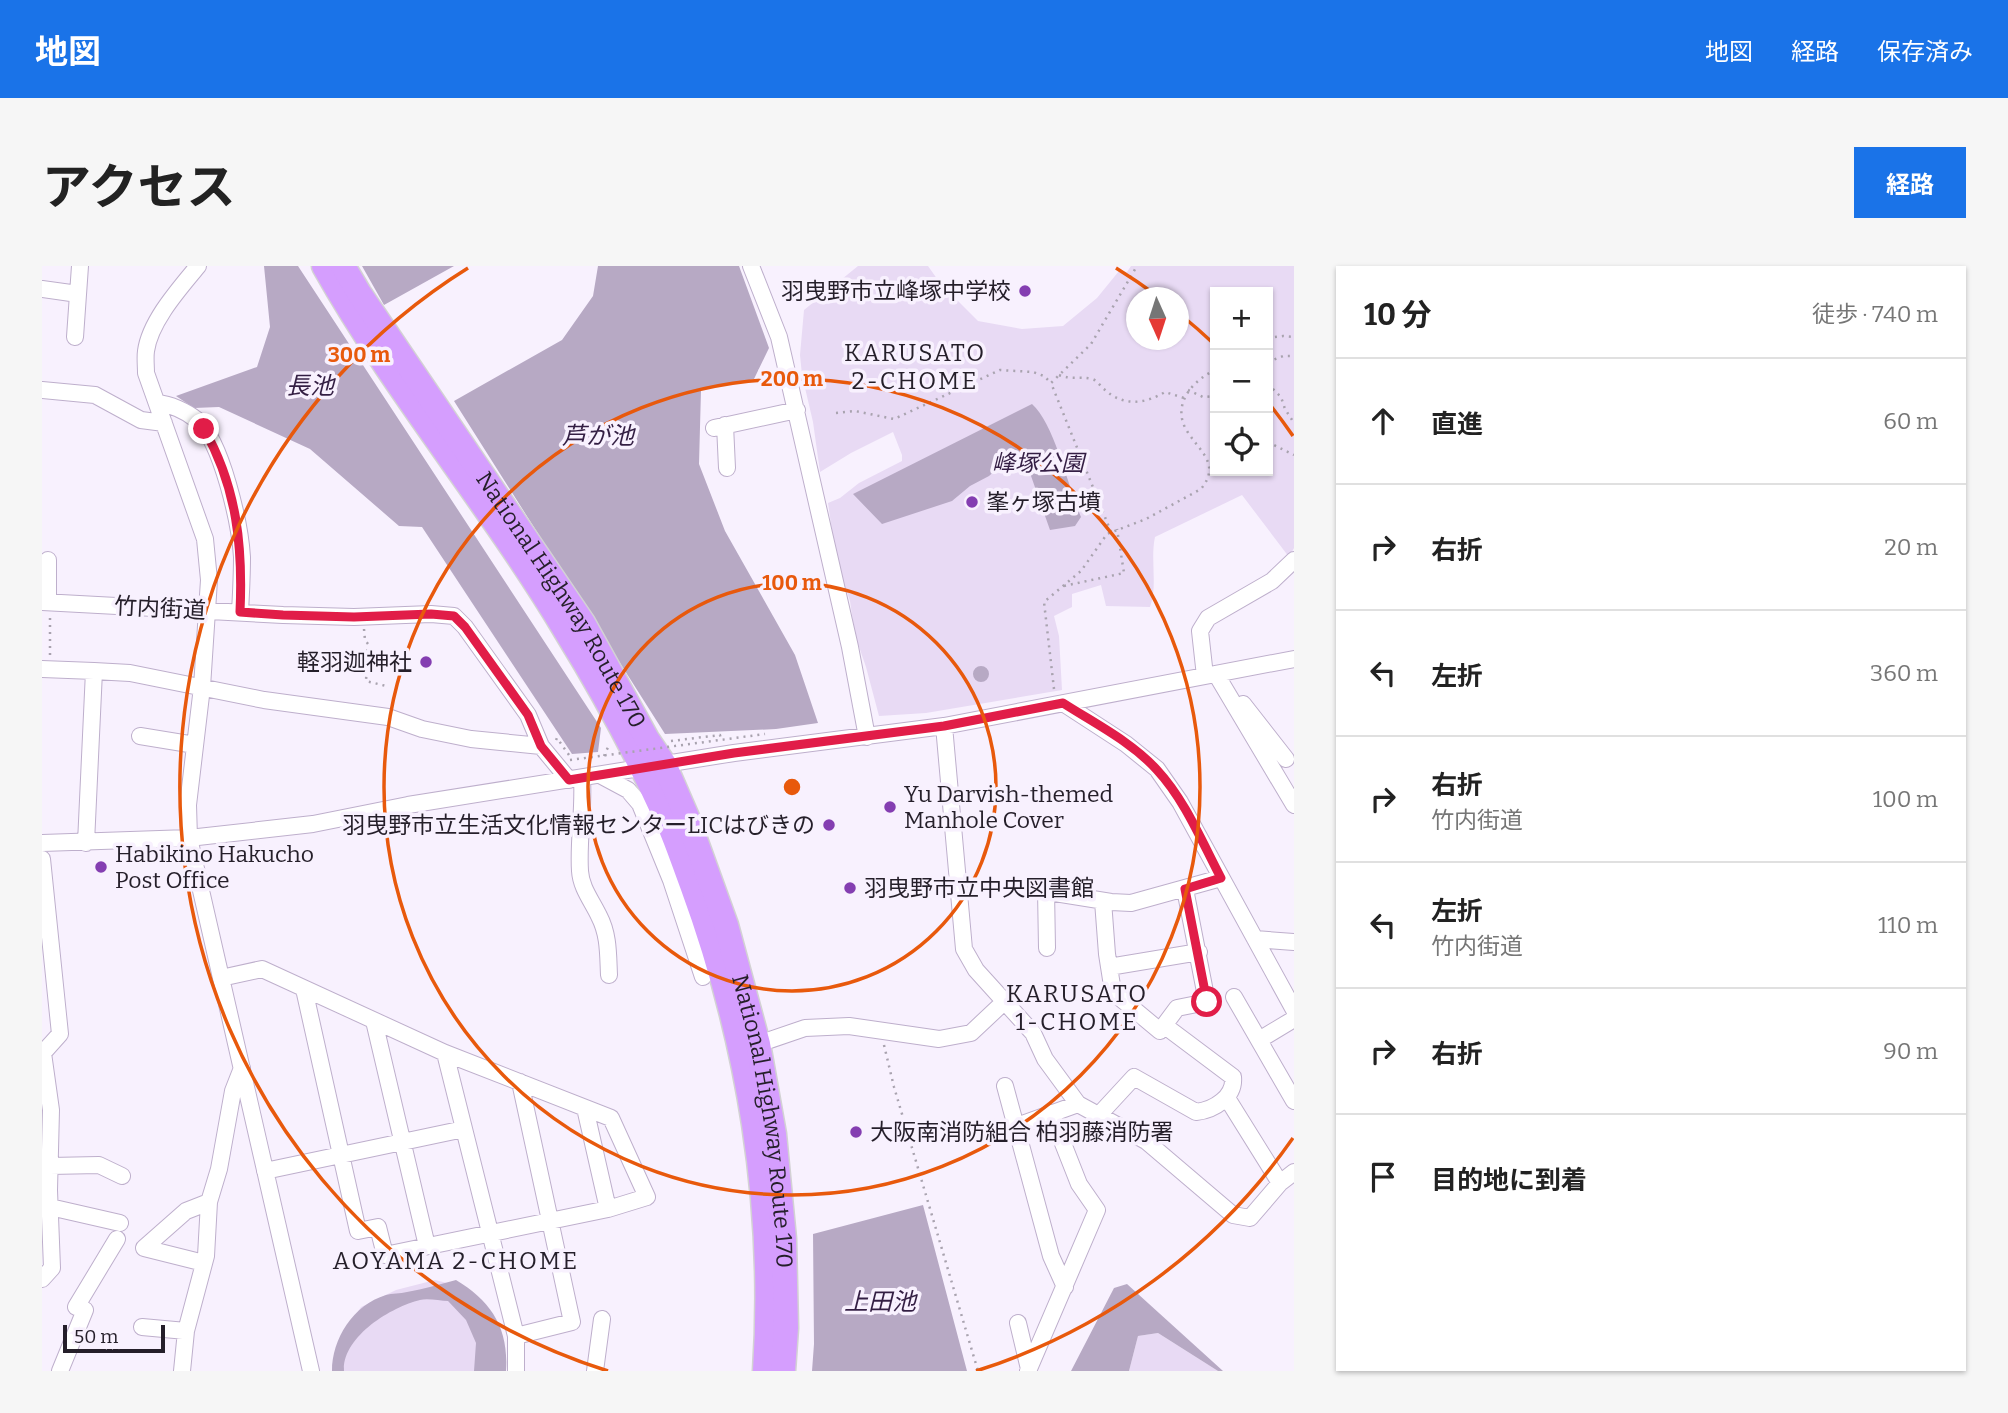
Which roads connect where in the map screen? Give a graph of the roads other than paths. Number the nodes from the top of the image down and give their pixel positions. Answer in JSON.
{"nodes":[{"id":1,"x":80,"y":266,"type":"edge"},
{"id":2,"x":324,"y":266,"type":"edge"},
{"id":3,"x":344,"y":266,"type":"edge"},
{"id":4,"x":751,"y":266,"type":"edge"},
{"id":5,"x":191,"y":269,"type":"edge"},
{"id":6,"x":42,"y":289,"type":"edge"},
{"id":7,"x":78,"y":294,"type":"junction"},
{"id":8,"x":75,"y":337,"type":"dead end"},
{"id":9,"x":42,"y":390,"type":"edge"},
{"id":10,"x":157,"y":403,"type":"junction"},
{"id":11,"x":797,"y":410,"type":"junction"},
{"id":12,"x":164,"y":423,"type":"junction"},
{"id":13,"x":727,"y":468,"type":"dead end"},
{"id":14,"x":48,"y":560,"type":"dead end"},
{"id":15,"x":1294,"y":560,"type":"edge"},
{"id":16,"x":47,"y":602,"type":"edge"},
{"id":17,"x":207,"y":611,"type":"junction"},
{"id":18,"x":240,"y":612,"type":"junction"},
{"id":19,"x":1294,"y":659,"type":"edge"},
{"id":20,"x":46,"y":669,"type":"edge"},
{"id":21,"x":94,"y":671,"type":"junction"},
{"id":22,"x":1210,"y":675,"type":"junction"},
{"id":23,"x":202,"y":687,"type":"junction"},
{"id":24,"x":1059,"y":699,"type":"junction"},
{"id":25,"x":944,"y":726,"type":"junction"},
{"id":26,"x":140,"y":736,"type":"dead end"},
{"id":27,"x":867,"y":737,"type":"junction"},
{"id":28,"x":548,"y":742,"type":"junction"},
{"id":29,"x":195,"y":745,"type":"junction"},
{"id":30,"x":659,"y":758,"type":"junction"},
{"id":31,"x":1286,"y":759,"type":"dead end"},
{"id":32,"x":600,"y":775,"type":"junction"},
{"id":33,"x":575,"y":779,"type":"junction"},
{"id":34,"x":1294,"y":805,"type":"edge"},
{"id":35,"x":189,"y":838,"type":"junction"},
{"id":36,"x":42,"y":843,"type":"edge"},
{"id":37,"x":86,"y":843,"type":"junction"},
{"id":38,"x":42,"y":859,"type":"edge"},
{"id":39,"x":1221,"y":878,"type":"junction"},
{"id":40,"x":1185,"y":889,"type":"junction"},
{"id":41,"x":1103,"y":901,"type":"junction"},
{"id":42,"x":1255,"y":939,"type":"junction"},
{"id":43,"x":1294,"y":942,"type":"edge"},
{"id":44,"x":1047,"y":948,"type":"dead end"},
{"id":45,"x":1199,"y":952,"type":"junction"},
{"id":46,"x":1109,"y":967,"type":"junction"},
{"id":47,"x":609,"y":975,"type":"dead end"},
{"id":48,"x":703,"y":977,"type":"dead end"},
{"id":49,"x":221,"y":978,"type":"junction"},
{"id":50,"x":304,"y":989,"type":"junction"},
{"id":51,"x":1234,"y":997,"type":"dead end"},
{"id":52,"x":1005,"y":1001,"type":"junction"},
{"id":53,"x":1294,"y":1010,"type":"edge"},
{"id":54,"x":49,"y":1014,"type":"edge"},
{"id":55,"x":1294,"y":1019,"type":"edge"},
{"id":56,"x":374,"y":1021,"type":"junction"},
{"id":57,"x":1165,"y":1026,"type":"junction"},
{"id":58,"x":1259,"y":1040,"type":"junction"},
{"id":59,"x":758,"y":1044,"type":"junction"},
{"id":60,"x":445,"y":1053,"type":"junction"},
{"id":61,"x":242,"y":1068,"type":"junction"},
{"id":62,"x":520,"y":1082,"type":"junction"},
{"id":63,"x":1004,"y":1086,"type":"dead end"},
{"id":64,"x":1227,"y":1098,"type":"junction"},
{"id":65,"x":1294,"y":1101,"type":"edge"},
{"id":66,"x":1078,"y":1104,"type":"junction"},
{"id":67,"x":585,"y":1108,"type":"junction"},
{"id":68,"x":1051,"y":1113,"type":"junction"},
{"id":69,"x":1098,"y":1116,"type":"junction"},
{"id":70,"x":1017,"y":1126,"type":"junction"},
{"id":71,"x":464,"y":1129,"type":"junction"},
{"id":72,"x":402,"y":1143,"type":"junction"},
{"id":73,"x":342,"y":1156,"type":"junction"},
{"id":74,"x":50,"y":1166,"type":"junction"},
{"id":75,"x":265,"y":1171,"type":"junction"},
{"id":76,"x":1294,"y":1172,"type":"edge"},
{"id":77,"x":122,"y":1176,"type":"dead end"},
{"id":78,"x":1280,"y":1183,"type":"junction"},
{"id":79,"x":209,"y":1202,"type":"junction"},
{"id":80,"x":50,"y":1207,"type":"junction"},
{"id":81,"x":608,"y":1209,"type":"junction"},
{"id":82,"x":550,"y":1222,"type":"junction"},
{"id":83,"x":491,"y":1233,"type":"junction"},
{"id":84,"x":427,"y":1246,"type":"junction"},
{"id":85,"x":204,"y":1263,"type":"junction"},
{"id":86,"x":42,"y":1279,"type":"edge"},
{"id":87,"x":1065,"y":1287,"type":"junction"},
{"id":88,"x":602,"y":1319,"type":"dead end"},
{"id":89,"x":1018,"y":1323,"type":"dead end"},
{"id":90,"x":142,"y":1327,"type":"dead end"},
{"id":91,"x":186,"y":1331,"type":"junction"},
{"id":92,"x":516,"y":1336,"type":"junction"},
{"id":93,"x":1029,"y":1370,"type":"edge"},
{"id":94,"x":60,"y":1371,"type":"edge"},
{"id":95,"x":182,"y":1371,"type":"edge"},
{"id":96,"x":311,"y":1371,"type":"edge"},
{"id":97,"x":516,"y":1371,"type":"edge"},
{"id":98,"x":595,"y":1371,"type":"edge"},
{"id":99,"x":765,"y":1371,"type":"edge"},
{"id":100,"x":783,"y":1371,"type":"edge"}],
"edges":[{"from":1,"to":7,"type":"street"},
{"from":2,"to":30,"type":"highway","name":"National Highway Route 170"},
{"from":3,"to":30,"type":"highway","name":"National Highway Route 170"},
{"from":4,"to":11,"type":"street"},
{"from":5,"to":10,"type":"street"},
{"from":6,"to":7,"type":"street"},
{"from":7,"to":8,"type":"street"},
{"from":9,"to":12,"type":"street"},
{"from":10,"to":12,"type":"street"},
{"from":10,"to":18,"type":"street"},
{"from":11,"to":13,"type":"street"},
{"from":11,"to":27,"type":"street"},
{"from":12,"to":17,"type":"street"},
{"from":14,"to":16,"type":"street"},
{"from":15,"to":22,"type":"street"},
{"from":16,"to":17,"type":"street","name":"竹内街道"},
{"from":17,"to":18,"type":"street","name":"竹内街道"},
{"from":17,"to":23,"type":"street"},
{"from":18,"to":28,"type":"street","name":"竹内街道"},
{"from":19,"to":22,"type":"street"},
{"from":20,"to":21,"type":"street"},
{"from":21,"to":23,"type":"street"},
{"from":21,"to":37,"type":"street"},
{"from":22,"to":24,"type":"street"},
{"from":22,"to":31,"type":"street"},
{"from":22,"to":34,"type":"street"},
{"from":23,"to":28,"type":"street"},
{"from":23,"to":29,"type":"street"},
{"from":24,"to":25,"type":"street"},
{"from":24,"to":39,"type":"street"},
{"from":25,"to":27,"type":"street"},
{"from":25,"to":52,"type":"street"},
{"from":26,"to":29,"type":"street"},
{"from":27,"to":30,"type":"street"},
{"from":28,"to":33,"type":"street","name":"竹内街道"},
{"from":29,"to":35,"type":"street"},
{"from":30,"to":32,"type":"street"},
{"from":30,"to":59,"type":"highway","name":"National Highway Route 170"},
{"from":30,"to":99,"type":"highway","name":"National Highway Route 170"},
{"from":32,"to":33,"type":"street"},
{"from":32,"to":48,"type":"street"},
{"from":33,"to":35,"type":"street"},
{"from":33,"to":47,"type":"street"},
{"from":35,"to":37,"type":"street"},
{"from":35,"to":49,"type":"street"},
{"from":36,"to":37,"type":"street"},
{"from":38,"to":54,"type":"street"},
{"from":39,"to":40,"type":"street"},
{"from":39,"to":42,"type":"street"},
{"from":40,"to":41,"type":"street"},
{"from":40,"to":45,"type":"street"},
{"from":41,"to":44,"type":"street"},
{"from":41,"to":46,"type":"street"},
{"from":42,"to":43,"type":"street"},
{"from":42,"to":53,"type":"street"},
{"from":45,"to":46,"type":"street"},
{"from":45,"to":57,"type":"street"},
{"from":46,"to":57,"type":"street"},
{"from":49,"to":50,"type":"street"},
{"from":49,"to":61,"type":"street"},
{"from":50,"to":56,"type":"street"},
{"from":50,"to":73,"type":"street"},
{"from":51,"to":58,"type":"street"},
{"from":52,"to":59,"type":"street"},
{"from":52,"to":66,"type":"street"},
{"from":54,"to":74,"type":"street"},
{"from":55,"to":58,"type":"street"},
{"from":56,"to":60,"type":"street"},
{"from":56,"to":72,"type":"street"},
{"from":57,"to":64,"type":"street"},
{"from":58,"to":65,"type":"street"},
{"from":59,"to":100,"type":"highway","name":"National Highway Route 170"},
{"from":60,"to":62,"type":"street"},
{"from":60,"to":71,"type":"street"},
{"from":61,"to":75,"type":"street"},
{"from":61,"to":79,"type":"street"},
{"from":62,"to":67,"type":"street"},
{"from":62,"to":82,"type":"street"},
{"from":63,"to":70,"type":"street"},
{"from":64,"to":69,"type":"street"},
{"from":64,"to":78,"type":"street"},
{"from":66,"to":68,"type":"street"},
{"from":66,"to":69,"type":"street"},
{"from":67,"to":81,"type":"street"},
{"from":67,"to":81,"type":"street"},
{"from":68,"to":70,"type":"street"},
{"from":68,"to":87,"type":"street"},
{"from":69,"to":78,"type":"street"},
{"from":70,"to":87,"type":"street"},
{"from":71,"to":72,"type":"street"},
{"from":71,"to":83,"type":"street"},
{"from":72,"to":73,"type":"street"},
{"from":72,"to":84,"type":"street"},
{"from":73,"to":75,"type":"street"},
{"from":73,"to":84,"type":"street"},
{"from":74,"to":77,"type":"street"},
{"from":74,"to":80,"type":"street"},
{"from":75,"to":96,"type":"street"},
{"from":76,"to":78,"type":"street"},
{"from":79,"to":85,"type":"street"},
{"from":79,"to":85,"type":"street"},
{"from":80,"to":86,"type":"street"},
{"from":80,"to":94,"type":"street"},
{"from":81,"to":82,"type":"street"},
{"from":82,"to":83,"type":"street"},
{"from":82,"to":92,"type":"street"},
{"from":83,"to":84,"type":"street"},
{"from":83,"to":92,"type":"street"},
{"from":85,"to":91,"type":"street"},
{"from":87,"to":93,"type":"street"},
{"from":88,"to":98,"type":"street"},
{"from":89,"to":93,"type":"street"},
{"from":90,"to":91,"type":"street"},
{"from":91,"to":95,"type":"street"},
{"from":92,"to":97,"type":"street"}]}
